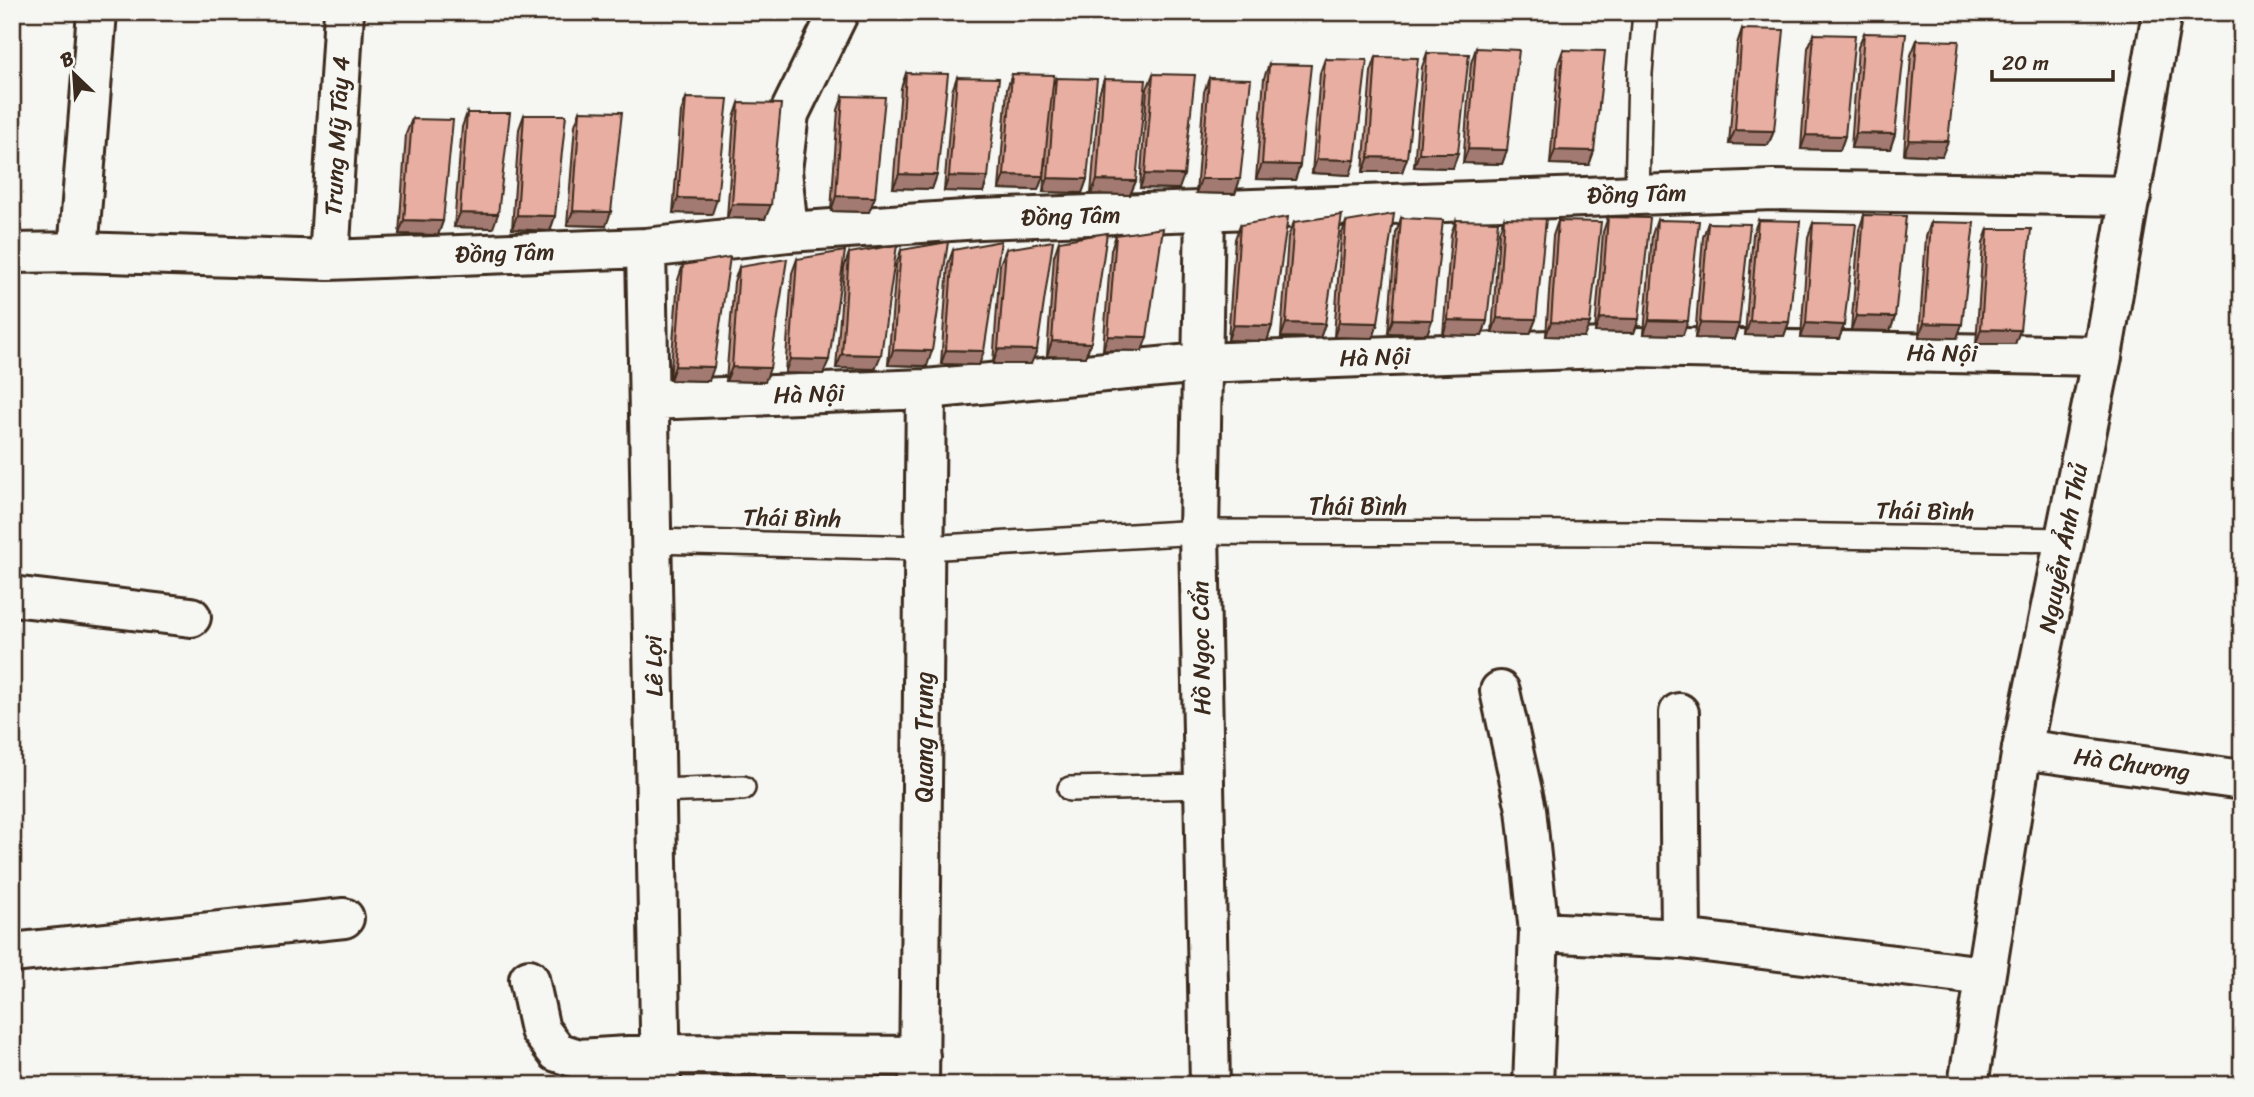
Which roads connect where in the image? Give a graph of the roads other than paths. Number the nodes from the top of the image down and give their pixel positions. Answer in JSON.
{"nodes":[{"id":1,"x":97,"y":12,"type":"edge"},
{"id":2,"x":344,"y":12,"type":"edge"},
{"id":3,"x":839,"y":12,"type":"edge"},
{"id":4,"x":1645,"y":12,"type":"edge"},
{"id":5,"x":2162,"y":12,"type":"edge"},
{"id":6,"x":1637,"y":194,"type":"junction"},
{"id":7,"x":2131,"y":196,"type":"junction"},
{"id":8,"x":1205,"y":212,"type":"junction"},
{"id":9,"x":788,"y":232,"type":"junction"},
{"id":10,"x":646,"y":248,"type":"junction"},
{"id":11,"x":78,"y":252,"type":"junction"},
{"id":12,"x":12,"y":253,"type":"edge"},
{"id":13,"x":329,"y":260,"type":"junction"},
{"id":14,"x":2102,"y":356,"type":"junction"},
{"id":15,"x":1201,"y":363,"type":"junction"},
{"id":16,"x":926,"y":389,"type":"junction"},
{"id":17,"x":649,"y":400,"type":"junction"},
{"id":18,"x":1199,"y":532,"type":"junction"},
{"id":19,"x":2064,"y":540,"type":"junction"},
{"id":20,"x":651,"y":541,"type":"junction"},
{"id":21,"x":925,"y":548,"type":"junction"},
{"id":22,"x":12,"y":596,"type":"edge"},
{"id":23,"x":191,"y":617,"type":"dead end"},
{"id":24,"x":1500,"y":691,"type":"dead end"},
{"id":25,"x":1679,"y":713,"type":"dead end"},
{"id":26,"x":2022,"y":748,"type":"junction"},
{"id":27,"x":2242,"y":780,"type":"edge"},
{"id":28,"x":1204,"y":786,"type":"junction"},
{"id":29,"x":743,"y":788,"type":"dead end"},
{"id":30,"x":1070,"y":789,"type":"dead end"},
{"id":31,"x":656,"y":791,"type":"junction"},
{"id":32,"x":344,"y":918,"type":"dead end"},
{"id":33,"x":1539,"y":932,"type":"junction"},
{"id":34,"x":1681,"y":939,"type":"junction"},
{"id":35,"x":12,"y":953,"type":"edge"},
{"id":36,"x":1985,"y":976,"type":"junction"},
{"id":37,"x":529,"y":979,"type":"dead end"},
{"id":38,"x":661,"y":1069,"type":"edge"},
{"id":39,"x":920,"y":1070,"type":"edge"},
{"id":40,"x":1210,"y":1085,"type":"edge"},
{"id":41,"x":1533,"y":1085,"type":"edge"},
{"id":42,"x":1968,"y":1085,"type":"edge"}],
"edges":[{"from":1,"to":11,"type":"street"},
{"from":2,"to":13,"type":"street","name":"Trung Mỹ Tây 4"},
{"from":3,"to":9,"type":"street"},
{"from":4,"to":6,"type":"lane"},
{"from":5,"to":7,"type":"street","name":"Nguyễn Ảnh Thủ"},
{"from":6,"to":7,"type":"street","name":"Đồng Tâm"},
{"from":6,"to":8,"type":"street","name":"Đồng Tâm"},
{"from":7,"to":14,"type":"street","name":"Nguyễn Ảnh Thủ"},
{"from":8,"to":9,"type":"street","name":"Đồng Tâm"},
{"from":8,"to":15,"type":"street","name":"Hồ Ngọc Cẩn"},
{"from":9,"to":10,"type":"street","name":"Đồng Tâm"},
{"from":10,"to":13,"type":"street","name":"Đồng Tâm"},
{"from":10,"to":17,"type":"street","name":"Lê Lợi"},
{"from":11,"to":12,"type":"street","name":"Đồng Tâm"},
{"from":11,"to":13,"type":"street","name":"Đồng Tâm"},
{"from":14,"to":15,"type":"street","name":"Hà Nội"},
{"from":14,"to":19,"type":"street","name":"Nguyễn Ảnh Thủ"},
{"from":15,"to":16,"type":"street","name":"Hà Nội"},
{"from":15,"to":18,"type":"street","name":"Hồ Ngọc Cẩn"},
{"from":16,"to":17,"type":"street","name":"Hà Nội"},
{"from":16,"to":21,"type":"street","name":"Quang Trung"},
{"from":17,"to":20,"type":"street","name":"Lê Lợi"},
{"from":18,"to":19,"type":"lane","name":"Thái Bình"},
{"from":18,"to":21,"type":"lane","name":"Thái Bình"},
{"from":18,"to":28,"type":"street","name":"Hồ Ngọc Cẩn"},
{"from":19,"to":26,"type":"street","name":"Nguyễn Ảnh Thủ"},
{"from":20,"to":21,"type":"lane","name":"Thái Bình"},
{"from":20,"to":31,"type":"street","name":"Lê Lợi"},
{"from":21,"to":39,"type":"street","name":"Quang Trung"},
{"from":22,"to":23,"type":"street"},
{"from":24,"to":33,"type":"street"},
{"from":25,"to":34,"type":"street"},
{"from":26,"to":27,"type":"street","name":"Hà Chương"},
{"from":26,"to":36,"type":"street","name":"Nguyễn Ảnh Thủ"},
{"from":28,"to":30,"type":"lane"},
{"from":28,"to":40,"type":"street","name":"Hồ Ngọc Cẩn"},
{"from":29,"to":31,"type":"lane"},
{"from":31,"to":38,"type":"street","name":"Lê Lợi"},
{"from":32,"to":35,"type":"street"},
{"from":33,"to":34,"type":"street"},
{"from":33,"to":41,"type":"street"},
{"from":34,"to":36,"type":"street"},
{"from":36,"to":42,"type":"street","name":"Nguyễn Ảnh Thủ"},
{"from":37,"to":38,"type":"street"},
{"from":38,"to":39,"type":"street"}]}
